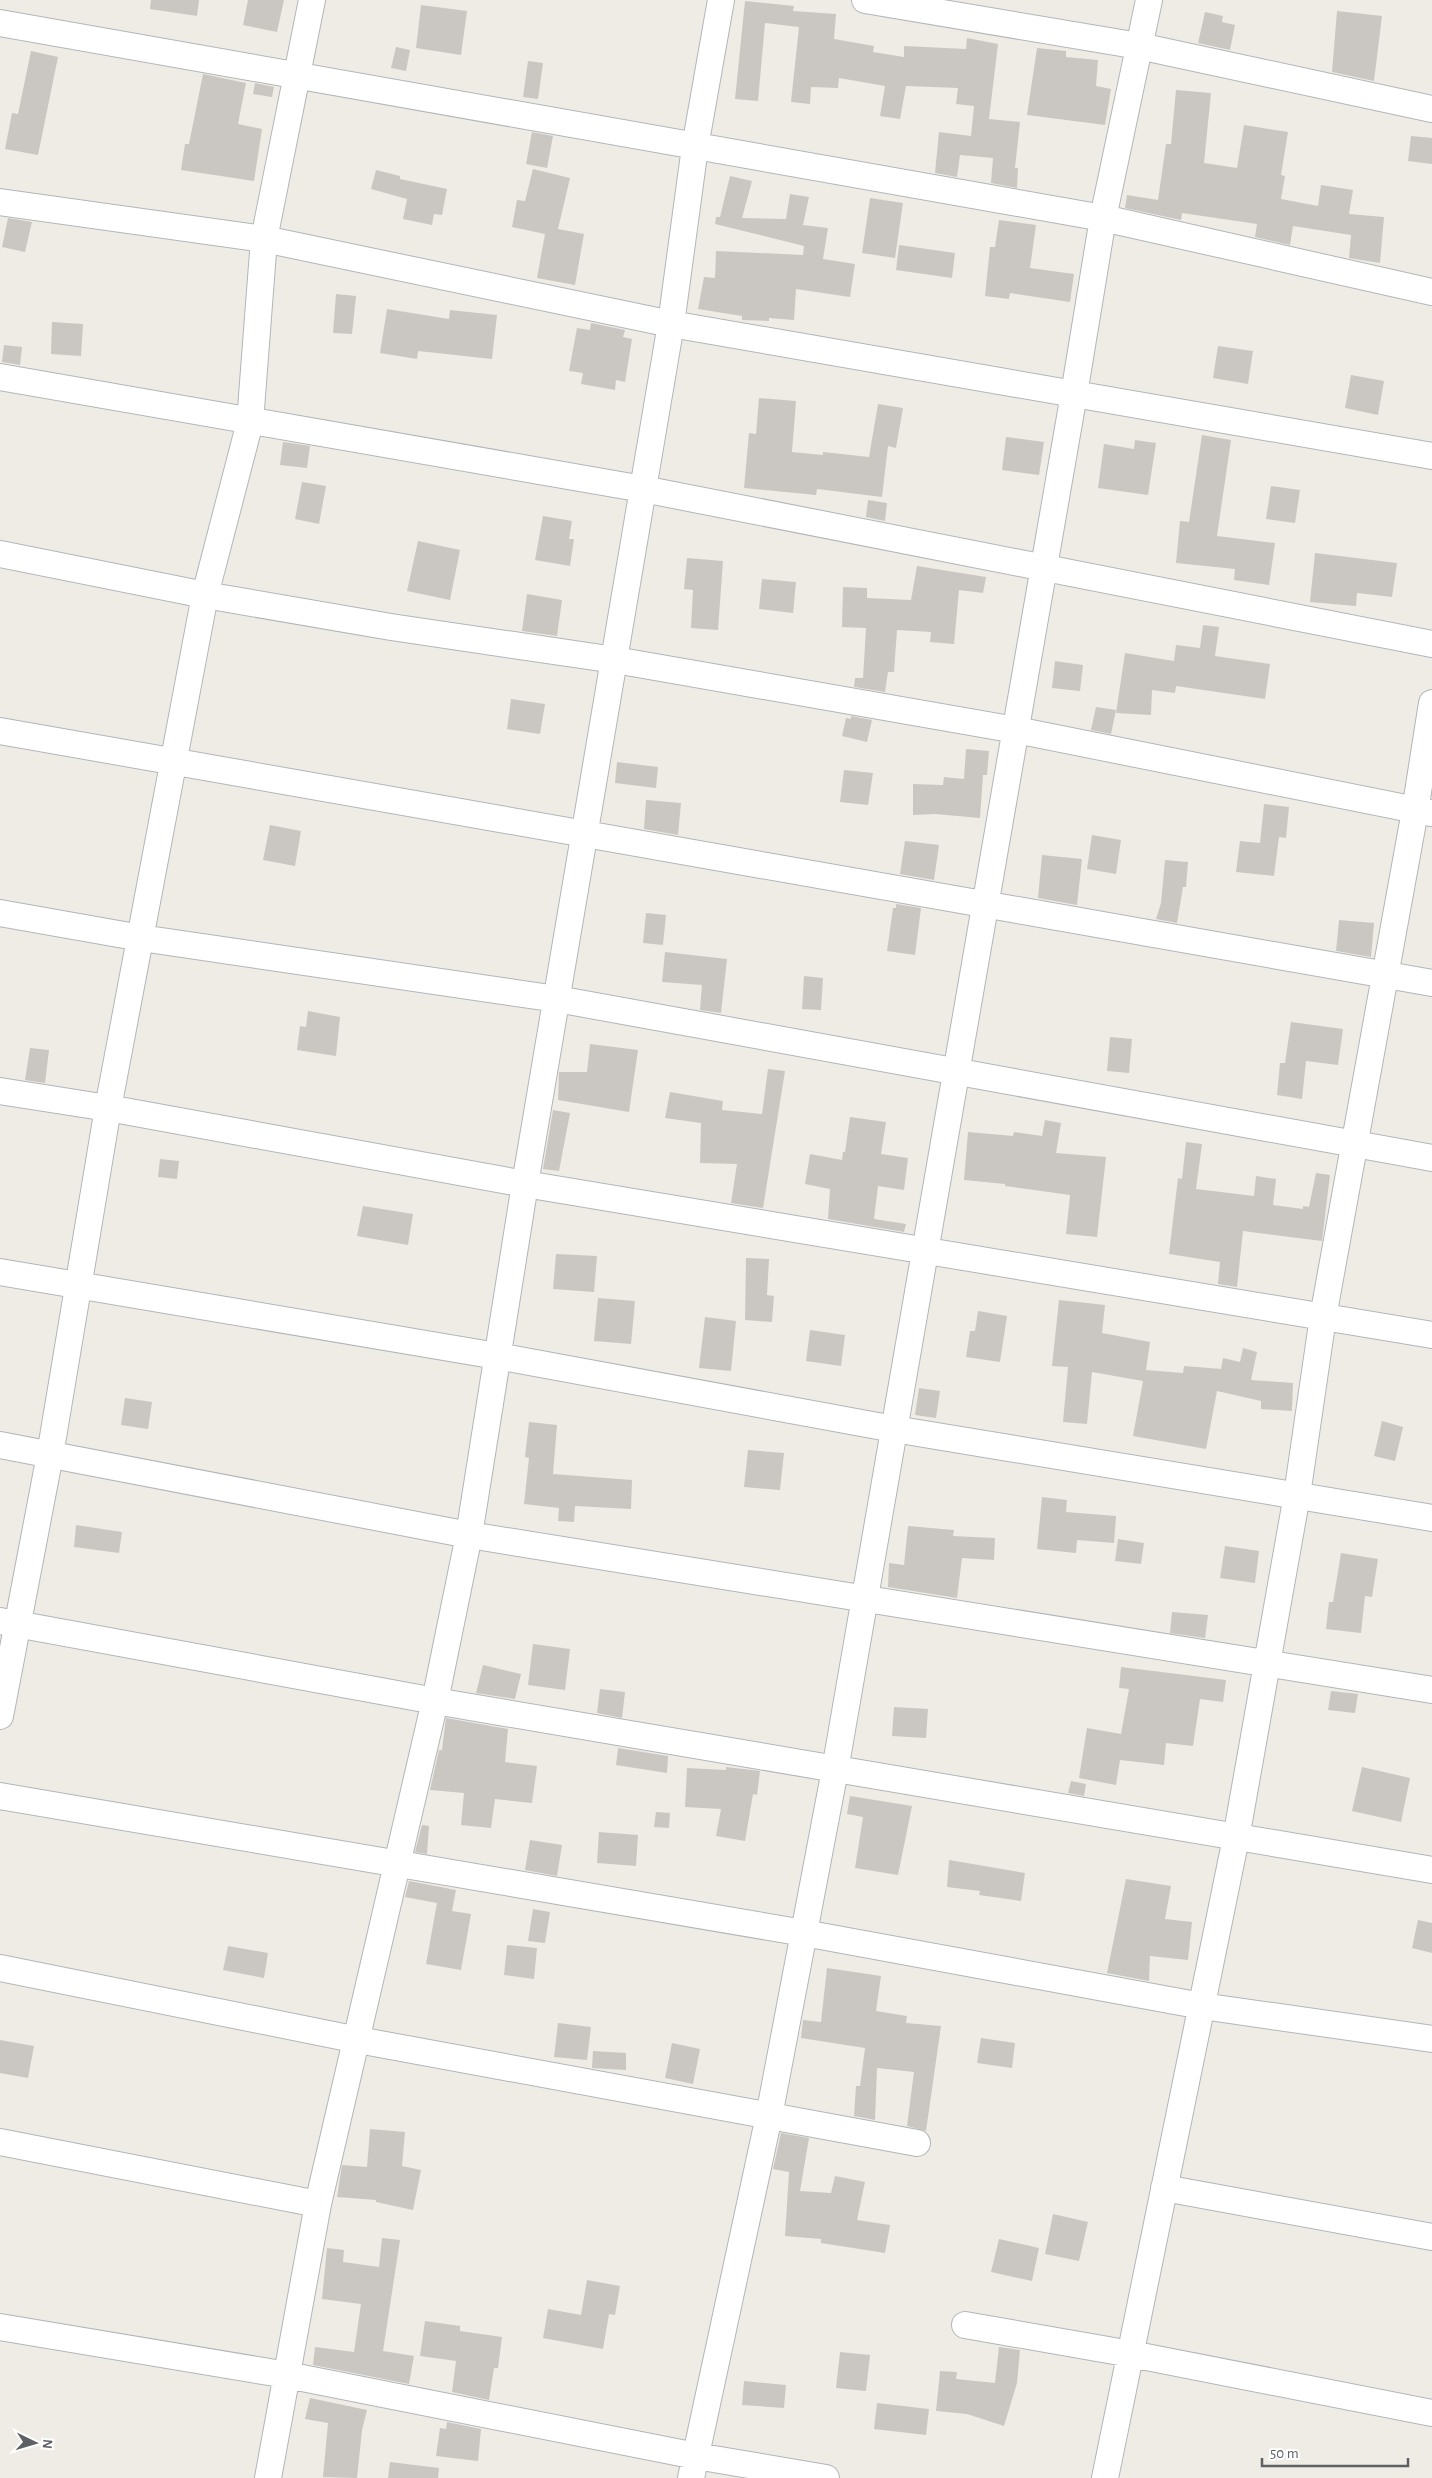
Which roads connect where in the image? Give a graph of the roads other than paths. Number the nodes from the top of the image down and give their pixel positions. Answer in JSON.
{"nodes":[{"id":1,"x":312,"y":0,"type":"edge"},
{"id":2,"x":722,"y":0,"type":"edge"},
{"id":3,"x":865,"y":0,"type":"edge"},
{"id":4,"x":1149,"y":0,"type":"edge"},
{"id":5,"x":0,"y":23,"type":"edge"},
{"id":6,"x":1139,"y":46,"type":"junction"},
{"id":7,"x":297,"y":76,"type":"junction"},
{"id":8,"x":1432,"y":109,"type":"edge"},
{"id":9,"x":695,"y":147,"type":"junction"},
{"id":10,"x":0,"y":202,"type":"edge"},
{"id":11,"x":1103,"y":218,"type":"junction"},
{"id":12,"x":264,"y":239,"type":"junction"},
{"id":13,"x":1432,"y":292,"type":"edge"},
{"id":14,"x":671,"y":324,"type":"junction"},
{"id":15,"x":0,"y":377,"type":"edge"},
{"id":16,"x":1074,"y":394,"type":"junction"},
{"id":17,"x":250,"y":422,"type":"junction"},
{"id":18,"x":1432,"y":456,"type":"edge"},
{"id":19,"x":643,"y":489,"type":"junction"},
{"id":20,"x":0,"y":554,"type":"edge"},
{"id":21,"x":1044,"y":567,"type":"junction"},
{"id":22,"x":205,"y":595,"type":"junction"},
{"id":23,"x":1432,"y":644,"type":"edge"},
{"id":24,"x":615,"y":660,"type":"junction"},
{"id":25,"x":1432,"y":703,"type":"edge"},
{"id":26,"x":1016,"y":730,"type":"junction"},
{"id":27,"x":0,"y":731,"type":"edge"},
{"id":28,"x":174,"y":761,"type":"junction"},
{"id":29,"x":1424,"y":812,"type":"edge"},
{"id":30,"x":585,"y":834,"type":"junction"},
{"id":31,"x":986,"y":904,"type":"junction"},
{"id":32,"x":0,"y":912,"type":"edge"},
{"id":33,"x":141,"y":938,"type":"junction"},
{"id":34,"x":1385,"y":975,"type":"junction"},
{"id":35,"x":1432,"y":983,"type":"edge"},
{"id":36,"x":557,"y":999,"type":"junction"},
{"id":37,"x":956,"y":1070,"type":"junction"},
{"id":38,"x":0,"y":1090,"type":"edge"},
{"id":39,"x":108,"y":1108,"type":"junction"},
{"id":40,"x":1355,"y":1145,"type":"junction"},
{"id":41,"x":1432,"y":1158,"type":"edge"},
{"id":42,"x":525,"y":1184,"type":"junction"},
{"id":43,"x":925,"y":1250,"type":"junction"},
{"id":44,"x":0,"y":1272,"type":"edge"},
{"id":45,"x":77,"y":1286,"type":"junction"},
{"id":46,"x":1324,"y":1317,"type":"junction"},
{"id":47,"x":1432,"y":1335,"type":"edge"},
{"id":48,"x":497,"y":1356,"type":"junction"},
{"id":49,"x":894,"y":1429,"type":"junction"},
{"id":50,"x":0,"y":1445,"type":"edge"},
{"id":51,"x":50,"y":1454,"type":"junction"},
{"id":52,"x":1297,"y":1495,"type":"junction"},
{"id":53,"x":1432,"y":1518,"type":"edge"},
{"id":54,"x":469,"y":1535,"type":"junction"},
{"id":55,"x":865,"y":1598,"type":"junction"},
{"id":56,"x":8,"y":1623,"type":"edge"},
{"id":57,"x":1267,"y":1664,"type":"junction"},
{"id":58,"x":1432,"y":1690,"type":"edge"},
{"id":59,"x":435,"y":1701,"type":"junction"},
{"id":60,"x":0,"y":1716,"type":"edge"},
{"id":61,"x":835,"y":1770,"type":"junction"},
{"id":62,"x":0,"y":1796,"type":"edge"},
{"id":63,"x":1236,"y":1838,"type":"junction"},
{"id":64,"x":398,"y":1865,"type":"junction"},
{"id":65,"x":1432,"y":1870,"type":"edge"},
{"id":66,"x":804,"y":1932,"type":"junction"},
{"id":67,"x":0,"y":1968,"type":"edge"},
{"id":68,"x":1202,"y":2006,"type":"junction"},
{"id":69,"x":1432,"y":2039,"type":"edge"},
{"id":70,"x":358,"y":2040,"type":"junction"},
{"id":71,"x":769,"y":2116,"type":"junction"},
{"id":72,"x":0,"y":2142,"type":"edge"},
{"id":73,"x":916,"y":2143,"type":"dead end"},
{"id":74,"x":1164,"y":2188,"type":"junction"},
{"id":75,"x":318,"y":2204,"type":"junction"},
{"id":76,"x":1432,"y":2237,"type":"edge"},
{"id":77,"x":965,"y":2325,"type":"dead end"},
{"id":78,"x":0,"y":2327,"type":"edge"},
{"id":79,"x":1131,"y":2354,"type":"junction"},
{"id":80,"x":287,"y":2375,"type":"junction"},
{"id":81,"x":1432,"y":2413,"type":"edge"},
{"id":82,"x":694,"y":2467,"type":"edge"},
{"id":83,"x":268,"y":2478,"type":"edge"},
{"id":84,"x":826,"y":2478,"type":"edge"},
{"id":85,"x":1106,"y":2478,"type":"edge"}],
"edges":[{"from":1,"to":7,"type":"street"},
{"from":2,"to":9,"type":"street"},
{"from":3,"to":6,"type":"street"},
{"from":4,"to":6,"type":"street"},
{"from":5,"to":7,"type":"street"},
{"from":6,"to":8,"type":"street"},
{"from":6,"to":11,"type":"street"},
{"from":7,"to":9,"type":"street"},
{"from":7,"to":12,"type":"street"},
{"from":9,"to":11,"type":"street"},
{"from":9,"to":14,"type":"street"},
{"from":10,"to":12,"type":"street"},
{"from":11,"to":13,"type":"street"},
{"from":11,"to":16,"type":"street"},
{"from":12,"to":14,"type":"street"},
{"from":12,"to":17,"type":"street"},
{"from":14,"to":16,"type":"street"},
{"from":14,"to":19,"type":"street"},
{"from":15,"to":17,"type":"street"},
{"from":16,"to":18,"type":"street"},
{"from":16,"to":21,"type":"street"},
{"from":17,"to":19,"type":"street"},
{"from":17,"to":22,"type":"street"},
{"from":19,"to":21,"type":"street"},
{"from":19,"to":24,"type":"street"},
{"from":20,"to":22,"type":"street"},
{"from":21,"to":23,"type":"street"},
{"from":21,"to":26,"type":"street"},
{"from":22,"to":24,"type":"street"},
{"from":22,"to":28,"type":"street"},
{"from":24,"to":26,"type":"street"},
{"from":24,"to":30,"type":"street"},
{"from":25,"to":29,"type":"street"},
{"from":26,"to":29,"type":"street"},
{"from":26,"to":31,"type":"street"},
{"from":27,"to":28,"type":"street"},
{"from":28,"to":30,"type":"street"},
{"from":28,"to":33,"type":"street"},
{"from":29,"to":34,"type":"street"},
{"from":30,"to":31,"type":"street"},
{"from":30,"to":36,"type":"street"},
{"from":31,"to":34,"type":"street"},
{"from":31,"to":37,"type":"street"},
{"from":32,"to":33,"type":"street"},
{"from":33,"to":36,"type":"street"},
{"from":33,"to":39,"type":"street"},
{"from":34,"to":35,"type":"street"},
{"from":34,"to":40,"type":"street"},
{"from":36,"to":37,"type":"street"},
{"from":36,"to":42,"type":"street"},
{"from":37,"to":40,"type":"street"},
{"from":37,"to":43,"type":"street"},
{"from":38,"to":39,"type":"street"},
{"from":39,"to":42,"type":"street"},
{"from":39,"to":45,"type":"street"},
{"from":40,"to":41,"type":"street"},
{"from":40,"to":46,"type":"street"},
{"from":42,"to":43,"type":"street"},
{"from":42,"to":48,"type":"street"},
{"from":43,"to":46,"type":"street"},
{"from":43,"to":49,"type":"street"},
{"from":44,"to":45,"type":"street"},
{"from":45,"to":48,"type":"street"},
{"from":45,"to":51,"type":"street"},
{"from":46,"to":47,"type":"street"},
{"from":46,"to":52,"type":"street"},
{"from":48,"to":49,"type":"street"},
{"from":48,"to":54,"type":"street"},
{"from":49,"to":52,"type":"street"},
{"from":49,"to":55,"type":"street"},
{"from":50,"to":51,"type":"street"},
{"from":51,"to":54,"type":"street"},
{"from":51,"to":56,"type":"street"},
{"from":52,"to":53,"type":"street"},
{"from":52,"to":57,"type":"street"},
{"from":54,"to":55,"type":"street"},
{"from":54,"to":59,"type":"street"},
{"from":55,"to":57,"type":"street"},
{"from":55,"to":61,"type":"street"},
{"from":56,"to":59,"type":"street"},
{"from":56,"to":60,"type":"street"},
{"from":57,"to":58,"type":"street"},
{"from":57,"to":63,"type":"street"},
{"from":59,"to":61,"type":"street"},
{"from":59,"to":64,"type":"street"},
{"from":61,"to":63,"type":"street"},
{"from":61,"to":66,"type":"street"},
{"from":62,"to":64,"type":"street"},
{"from":63,"to":65,"type":"street"},
{"from":63,"to":68,"type":"street"},
{"from":64,"to":66,"type":"street"},
{"from":64,"to":70,"type":"street"},
{"from":66,"to":68,"type":"street"},
{"from":66,"to":71,"type":"street"},
{"from":67,"to":70,"type":"street"},
{"from":68,"to":69,"type":"street"},
{"from":68,"to":74,"type":"street"},
{"from":70,"to":71,"type":"street"},
{"from":70,"to":75,"type":"street"},
{"from":71,"to":73,"type":"street"},
{"from":71,"to":82,"type":"street"},
{"from":72,"to":75,"type":"street"},
{"from":74,"to":76,"type":"street"},
{"from":74,"to":79,"type":"street"},
{"from":75,"to":80,"type":"street"},
{"from":77,"to":79,"type":"street"},
{"from":78,"to":80,"type":"street"},
{"from":79,"to":81,"type":"street"},
{"from":79,"to":85,"type":"street"},
{"from":80,"to":82,"type":"street"},
{"from":80,"to":83,"type":"street"},
{"from":82,"to":84,"type":"street"}]}
